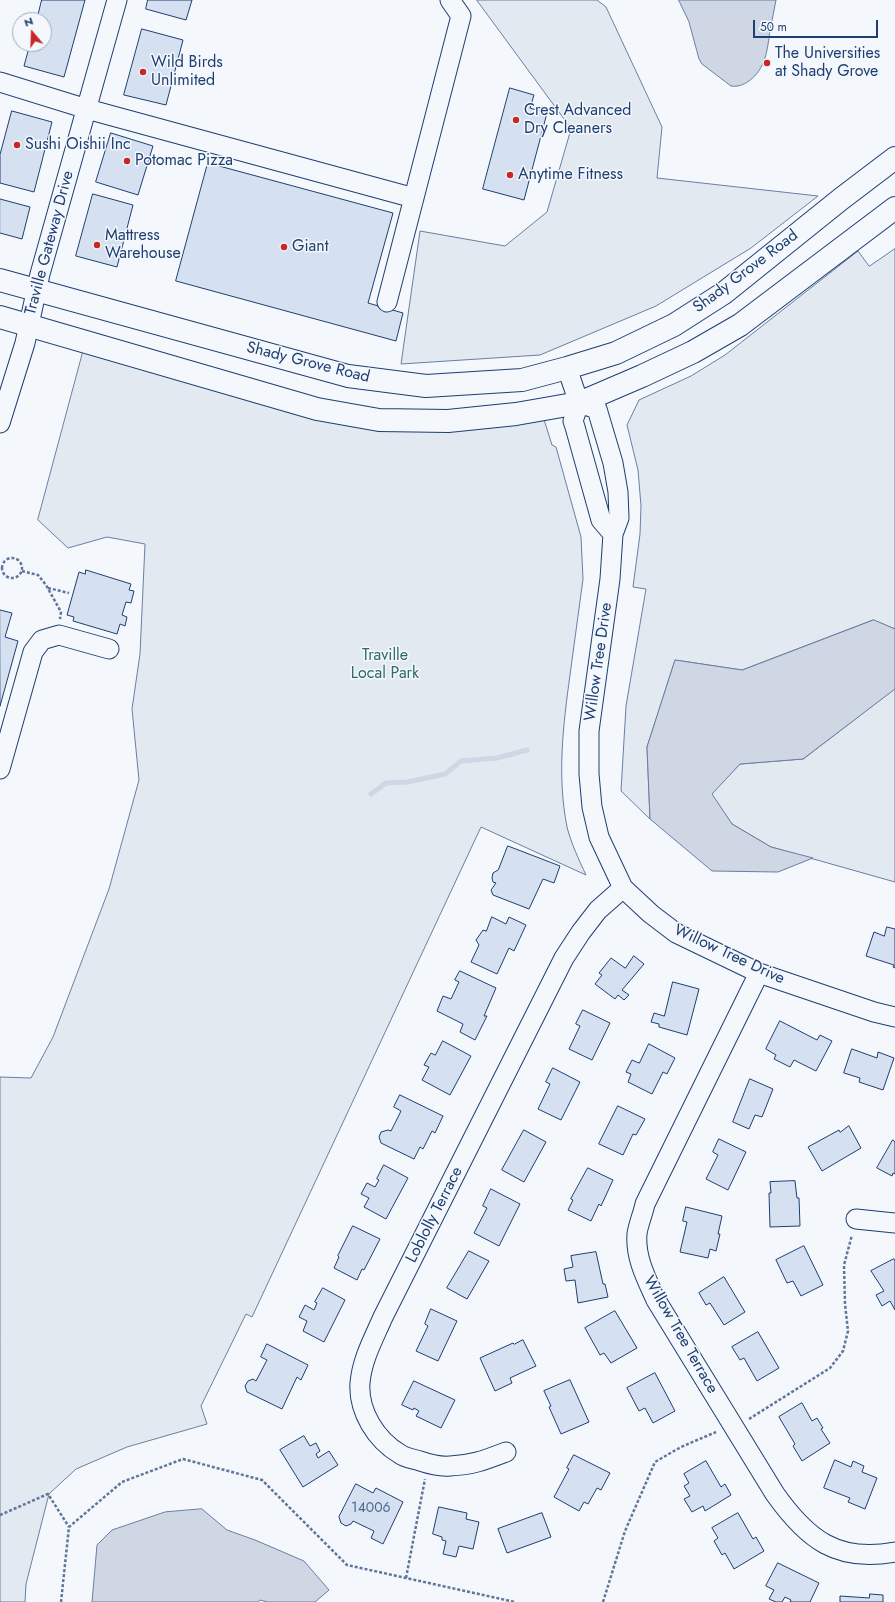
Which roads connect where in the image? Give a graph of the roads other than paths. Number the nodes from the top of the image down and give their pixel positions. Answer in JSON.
{"nodes":[{"id":1,"x":117,"y":0,"type":"edge"},
{"id":2,"x":450,"y":0,"type":"edge"},
{"id":3,"x":0,"y":82,"type":"edge"},
{"id":4,"x":87,"y":109,"type":"junction"},
{"id":5,"x":895,"y":158,"type":"edge"},
{"id":6,"x":414,"y":198,"type":"junction"},
{"id":7,"x":895,"y":208,"type":"edge"},
{"id":8,"x":0,"y":280,"type":"edge"},
{"id":9,"x":36,"y":291,"type":"junction"},
{"id":10,"x":388,"y":302,"type":"dead end"},
{"id":11,"x":0,"y":317,"type":"edge"},
{"id":12,"x":29,"y":325,"type":"junction"},
{"id":13,"x":567,"y":368,"type":"junction"},
{"id":14,"x":579,"y":403,"type":"junction"},
{"id":15,"x":0,"y":423,"type":"edge"},
{"id":16,"x":613,"y":534,"type":"junction"},
{"id":17,"x":109,"y":649,"type":"dead end"},
{"id":18,"x":0,"y":769,"type":"edge"},
{"id":19,"x":623,"y":888,"type":"junction"},
{"id":20,"x":759,"y":973,"type":"junction"},
{"id":21,"x":895,"y":1017,"type":"edge"},
{"id":22,"x":856,"y":1219,"type":"dead end"},
{"id":23,"x":895,"y":1223,"type":"edge"},
{"id":24,"x":506,"y":1452,"type":"dead end"},
{"id":25,"x":895,"y":1552,"type":"edge"}],
"edges":[{"from":1,"to":4,"type":"street","name":"Traville Gateway Drive"},
{"from":2,"to":6,"type":"street"},
{"from":3,"to":4,"type":"street"},
{"from":4,"to":6,"type":"street"},
{"from":4,"to":9,"type":"street","name":"Traville Gateway Drive"},
{"from":5,"to":13,"type":"main road","name":"Shady Grove Road"},
{"from":6,"to":10,"type":"street"},
{"from":7,"to":14,"type":"main road"},
{"from":8,"to":9,"type":"main road","name":"Shady Grove Road"},
{"from":9,"to":12,"type":"street","name":"Traville Gateway Drive"},
{"from":9,"to":13,"type":"main road","name":"Shady Grove Road"},
{"from":11,"to":12,"type":"main road"},
{"from":12,"to":14,"type":"main road"},
{"from":12,"to":15,"type":"street","name":"Traville Gateway Drive"},
{"from":13,"to":14,"type":"street"},
{"from":14,"to":16,"type":"street"},
{"from":14,"to":16,"type":"street","name":"Willow Tree Drive"},
{"from":16,"to":19,"type":"street","name":"Willow Tree Drive"},
{"from":17,"to":18,"type":"street"},
{"from":19,"to":20,"type":"street","name":"Willow Tree Drive"},
{"from":19,"to":24,"type":"street","name":"Loblolly Terrace"},
{"from":20,"to":21,"type":"street","name":"Willow Tree Drive"},
{"from":20,"to":25,"type":"street","name":"Willow Tree Terrace"},
{"from":22,"to":23,"type":"street"}]}
